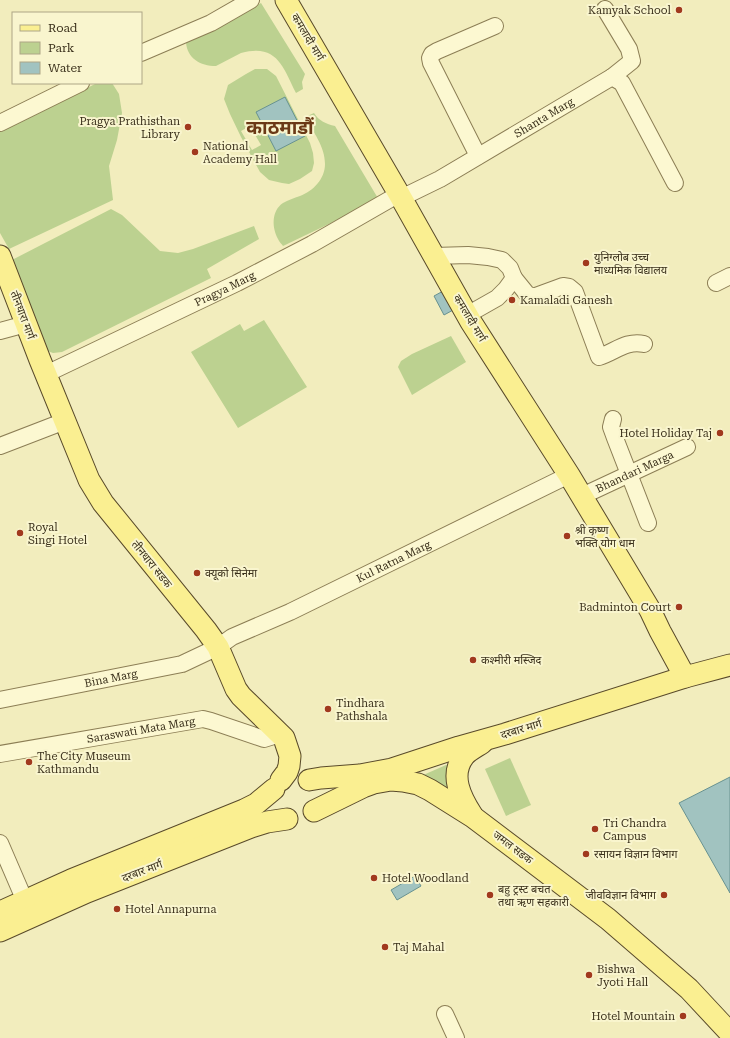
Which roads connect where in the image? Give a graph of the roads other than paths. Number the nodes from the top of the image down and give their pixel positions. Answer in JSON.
{"nodes":[{"id":1,"x":251,"y":0,"type":"edge"},
{"id":2,"x":286,"y":0,"type":"edge"},
{"id":3,"x":605,"y":9,"type":"dead end"},
{"id":4,"x":495,"y":26,"type":"dead end"},
{"id":5,"x":142,"y":53,"type":"edge"},
{"id":6,"x":612,"y":76,"type":"junction"},
{"id":7,"x":79,"y":84,"type":"edge"},
{"id":8,"x":0,"y":123,"type":"edge"},
{"id":9,"x":478,"y":156,"type":"junction"},
{"id":10,"x":675,"y":183,"type":"dead end"},
{"id":11,"x":400,"y":196,"type":"junction"},
{"id":12,"x":0,"y":256,"type":"edge"},
{"id":13,"x":434,"y":256,"type":"junction"},
{"id":14,"x":514,"y":278,"type":"junction"},
{"id":15,"x":467,"y":315,"type":"junction"},
{"id":16,"x":26,"y":324,"type":"junction"},
{"id":17,"x":0,"y":331,"type":"edge"},
{"id":18,"x":644,"y":344,"type":"dead end"},
{"id":19,"x":46,"y":374,"type":"junction"},
{"id":20,"x":613,"y":419,"type":"dead end"},
{"id":21,"x":66,"y":421,"type":"junction"},
{"id":22,"x":0,"y":446,"type":"edge"},
{"id":23,"x":687,"y":448,"type":"dead end"},
{"id":24,"x":569,"y":474,"type":"junction"},
{"id":25,"x":629,"y":475,"type":"junction"},
{"id":26,"x":582,"y":496,"type":"junction"},
{"id":27,"x":648,"y":523,"type":"dead end"},
{"id":28,"x":218,"y":647,"type":"junction"},
{"id":29,"x":730,"y":665,"type":"edge"},
{"id":30,"x":685,"y":677,"type":"junction"},
{"id":31,"x":0,"y":700,"type":"edge"},
{"id":32,"x":282,"y":736,"type":"junction"},
{"id":33,"x":493,"y":737,"type":"junction"},
{"id":34,"x":0,"y":754,"type":"edge"},
{"id":35,"x":309,"y":780,"type":"junction"},
{"id":36,"x":277,"y":785,"type":"junction"},
{"id":37,"x":314,"y":811,"type":"junction"},
{"id":38,"x":473,"y":817,"type":"junction"},
{"id":39,"x":287,"y":819,"type":"junction"},
{"id":40,"x":0,"y":843,"type":"edge"},
{"id":41,"x":25,"y":901,"type":"junction"},
{"id":42,"x":0,"y":912,"type":"edge"},
{"id":43,"x":0,"y":930,"type":"edge"},
{"id":44,"x":445,"y":1014,"type":"dead end"},
{"id":45,"x":730,"y":1033,"type":"edge"},
{"id":46,"x":456,"y":1038,"type":"edge"}],
"edges":[{"from":1,"to":5,"type":"street"},
{"from":2,"to":11,"type":"main road","name":"कमलादी मार्ग"},
{"from":3,"to":6,"type":"street","name":"Shanta Marg"},
{"from":4,"to":9,"type":"street"},
{"from":6,"to":9,"type":"street","name":"Shanta Marg"},
{"from":6,"to":10,"type":"street"},
{"from":7,"to":8,"type":"street"},
{"from":9,"to":11,"type":"street","name":"Shanta Marg"},
{"from":11,"to":13,"type":"main road","name":"कमलादी मार्ग"},
{"from":11,"to":19,"type":"street","name":"Pragya Marg"},
{"from":12,"to":16,"type":"main road","name":"तीनधारा मार्ग"},
{"from":13,"to":14,"type":"street"},
{"from":13,"to":15,"type":"main road","name":"कमलादी मार्ग"},
{"from":14,"to":15,"type":"street"},
{"from":14,"to":18,"type":"street"},
{"from":15,"to":24,"type":"main road","name":"कमलादी मार्ग"},
{"from":16,"to":17,"type":"street"},
{"from":16,"to":19,"type":"main road","name":"तीनधारा मार्ग"},
{"from":19,"to":21,"type":"main road","name":"तीनधारा सडक"},
{"from":20,"to":25,"type":"street"},
{"from":21,"to":22,"type":"street"},
{"from":21,"to":28,"type":"main road","name":"तीनधारा सडक"},
{"from":23,"to":25,"type":"street","name":"Bhandari Marga"},
{"from":24,"to":26,"type":"main road","name":"कमलादी मार्ग"},
{"from":24,"to":28,"type":"street","name":"Kul Ratna Marg"},
{"from":25,"to":26,"type":"street","name":"Bhandari Marga"},
{"from":25,"to":27,"type":"street"},
{"from":26,"to":30,"type":"main road","name":"कमलादी मार्ग"},
{"from":28,"to":31,"type":"street","name":"Bina Marg"},
{"from":28,"to":32,"type":"main road","name":"तीनधारा सडक"},
{"from":29,"to":30,"type":"main road","name":"दरबार मार्ग"},
{"from":30,"to":33,"type":"main road","name":"दरबार मार्ग"},
{"from":32,"to":34,"type":"street","name":"Saraswati Mata Marg"},
{"from":32,"to":36,"type":"main road"},
{"from":33,"to":35,"type":"main road","name":"दरबार मार्ग"},
{"from":33,"to":38,"type":"main road"},
{"from":35,"to":36,"type":"main road"},
{"from":35,"to":37,"type":"main road"},
{"from":36,"to":39,"type":"main road"},
{"from":36,"to":41,"type":"main road","name":"दरबार मार्ग"},
{"from":37,"to":38,"type":"main road","name":"जमल सडक"},
{"from":37,"to":39,"type":"main road"},
{"from":38,"to":45,"type":"main road","name":"जमल सडक"},
{"from":39,"to":43,"type":"main road","name":"दरबार मार्ग"},
{"from":40,"to":41,"type":"street"},
{"from":41,"to":42,"type":"main road","name":"दरबार मार्ग"},
{"from":44,"to":46,"type":"street"}]}
